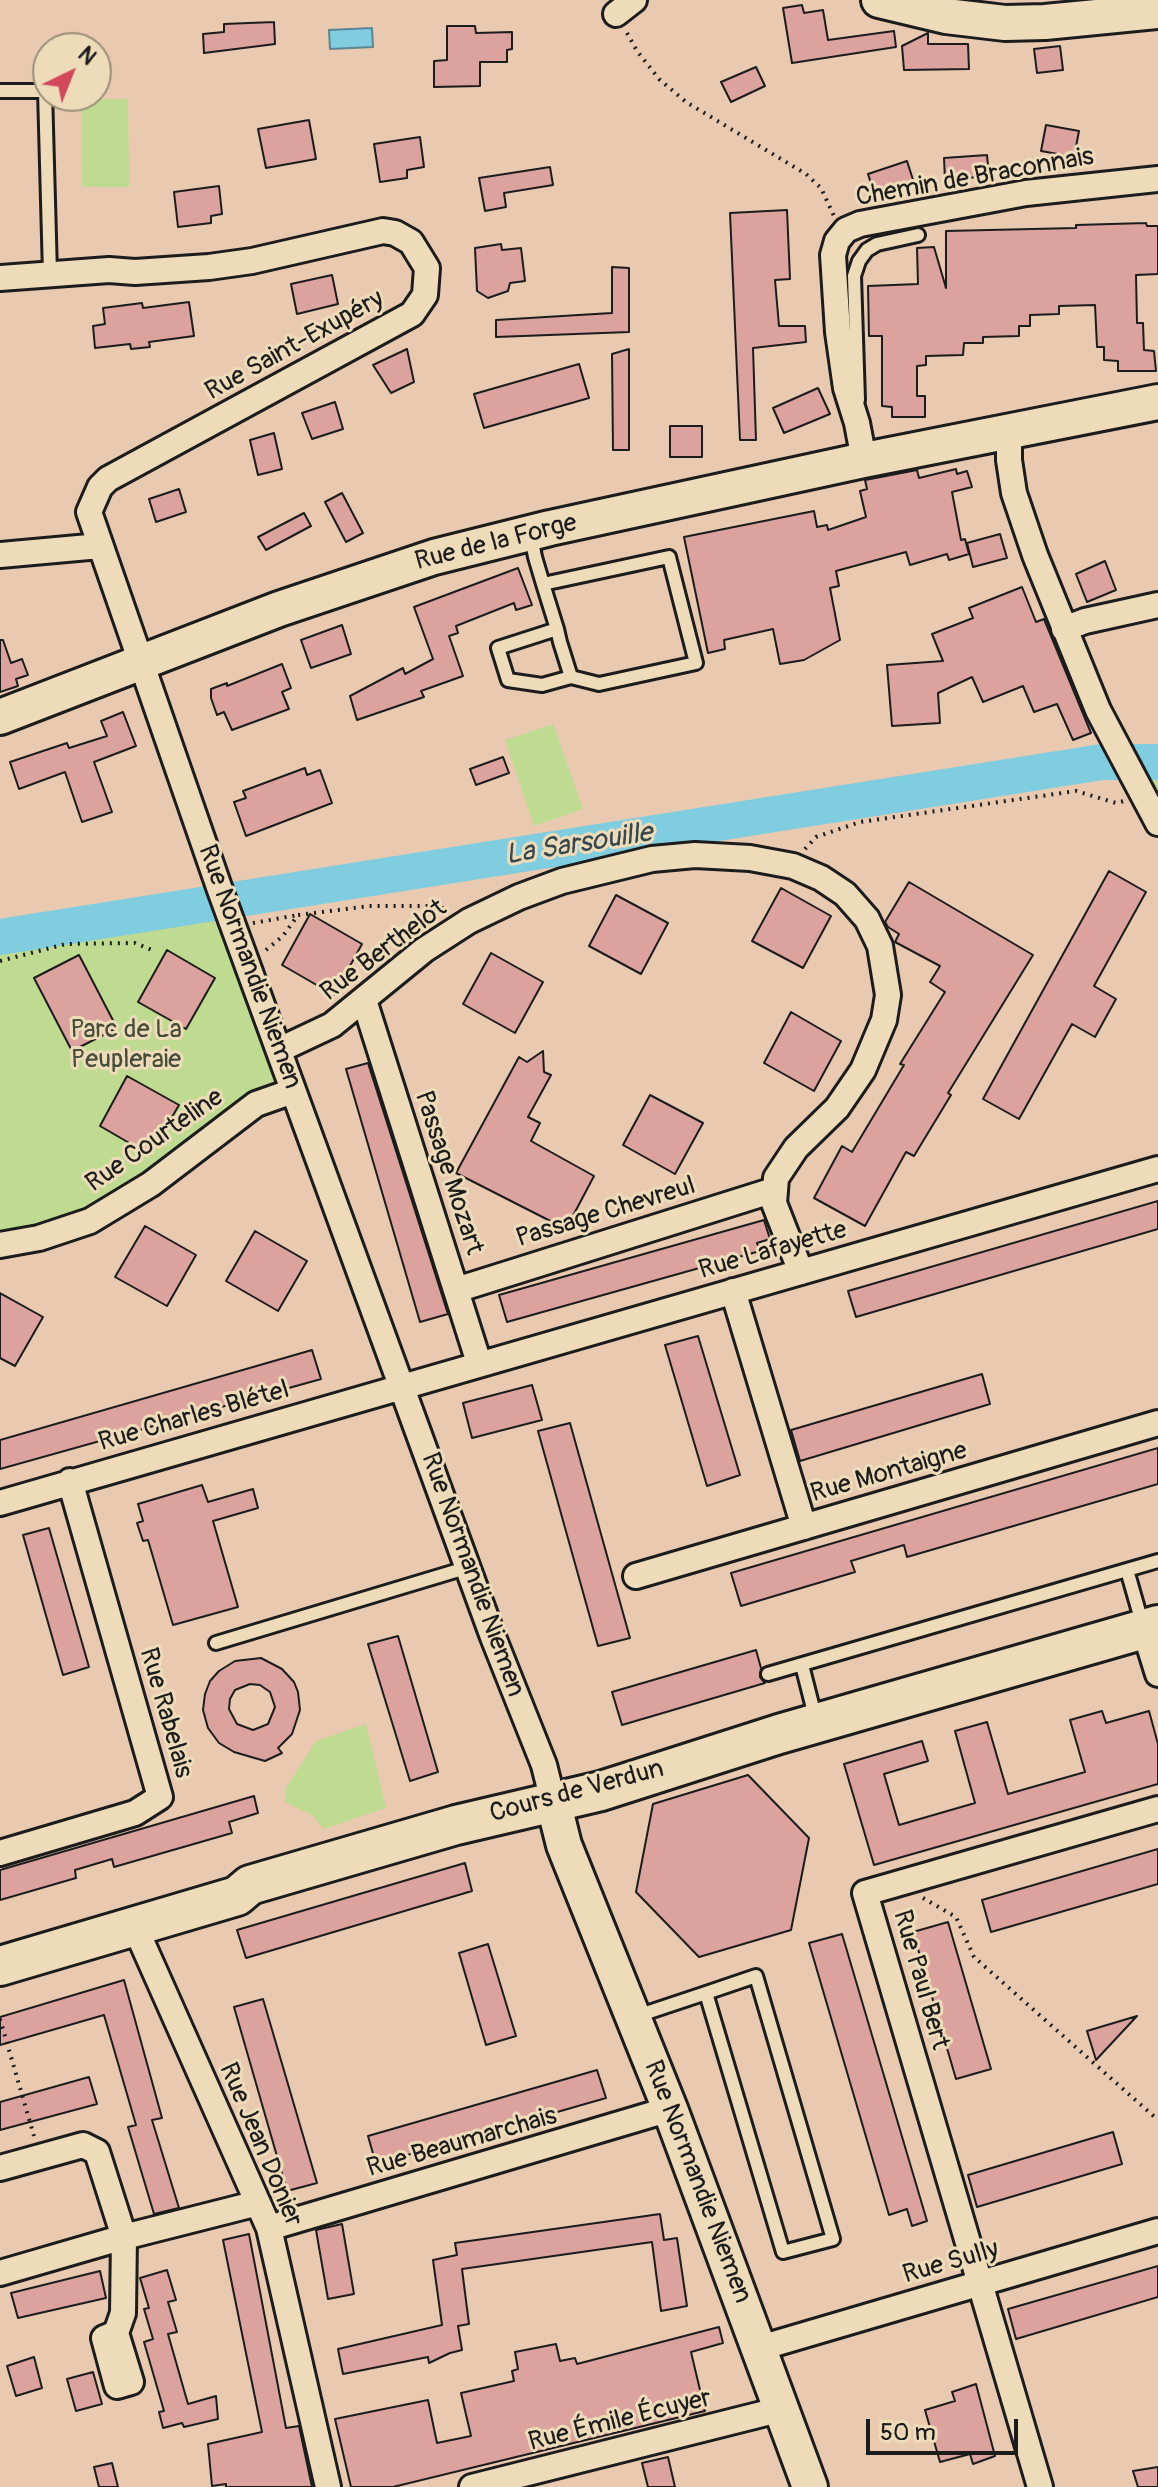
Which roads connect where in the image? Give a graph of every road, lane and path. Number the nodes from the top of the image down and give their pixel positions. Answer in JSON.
{"nodes":[{"id":1,"x":879,"y":0,"type":"edge"},
{"id":2,"x":625,"y":7,"type":"edge"},
{"id":3,"x":1158,"y":11,"type":"edge"},
{"id":4,"x":0,"y":91,"type":"edge"},
{"id":5,"x":1158,"y":179,"type":"edge"},
{"id":6,"x":846,"y":230,"type":"junction"},
{"id":7,"x":918,"y":235,"type":"dead end"},
{"id":8,"x":50,"y":274,"type":"junction"},
{"id":9,"x":0,"y":278,"type":"edge"},
{"id":10,"x":1158,"y":402,"type":"edge"},
{"id":11,"x":857,"y":423,"type":"junction"},
{"id":12,"x":1009,"y":430,"type":"junction"},
{"id":13,"x":864,"y":460,"type":"junction"},
{"id":14,"x":530,"y":533,"type":"junction"},
{"id":15,"x":100,"y":546,"type":"junction"},
{"id":16,"x":0,"y":555,"type":"edge"},
{"id":17,"x":543,"y":584,"type":"junction"},
{"id":18,"x":1158,"y":605,"type":"edge"},
{"id":19,"x":557,"y":629,"type":"junction"},
{"id":20,"x":1064,"y":629,"type":"junction"},
{"id":21,"x":139,"y":662,"type":"junction"},
{"id":22,"x":571,"y":677,"type":"junction"},
{"id":23,"x":0,"y":717,"type":"edge"},
{"id":24,"x":1139,"y":790,"type":"junction"},
{"id":25,"x":1158,"y":823,"type":"edge"},
{"id":26,"x":799,"y":856,"type":"dead end"},
{"id":27,"x":454,"y":912,"type":"dead end"},
{"id":28,"x":298,"y":915,"type":"junction"},
{"id":29,"x":241,"y":921,"type":"junction"},
{"id":30,"x":152,"y":950,"type":"dead end"},
{"id":31,"x":245,"y":957,"type":"junction"},
{"id":32,"x":0,"y":961,"type":"edge"},
{"id":33,"x":364,"y":1000,"type":"junction"},
{"id":34,"x":279,"y":1050,"type":"junction"},
{"id":35,"x":293,"y":1091,"type":"junction"},
{"id":36,"x":1158,"y":1169,"type":"edge"},
{"id":37,"x":774,"y":1190,"type":"junction"},
{"id":38,"x":0,"y":1245,"type":"edge"},
{"id":39,"x":801,"y":1272,"type":"junction"},
{"id":40,"x":456,"y":1290,"type":"junction"},
{"id":41,"x":733,"y":1291,"type":"junction"},
{"id":42,"x":479,"y":1363,"type":"junction"},
{"id":43,"x":403,"y":1386,"type":"junction"},
{"id":44,"x":1158,"y":1423,"type":"edge"},
{"id":45,"x":70,"y":1481,"type":"junction"},
{"id":46,"x":0,"y":1503,"type":"edge"},
{"id":47,"x":804,"y":1527,"type":"junction"},
{"id":48,"x":1158,"y":1561,"type":"edge"},
{"id":49,"x":469,"y":1567,"type":"junction"},
{"id":50,"x":1127,"y":1570,"type":"junction"},
{"id":51,"x":636,"y":1576,"type":"dead end"},
{"id":52,"x":1151,"y":1627,"type":"edge"},
{"id":53,"x":216,"y":1643,"type":"dead end"},
{"id":54,"x":802,"y":1665,"type":"junction"},
{"id":55,"x":768,"y":1674,"type":"dead end"},
{"id":56,"x":1158,"y":1674,"type":"edge"},
{"id":57,"x":817,"y":1723,"type":"junction"},
{"id":58,"x":553,"y":1801,"type":"junction"},
{"id":59,"x":1158,"y":1809,"type":"edge"},
{"id":60,"x":0,"y":1853,"type":"edge"},
{"id":61,"x":896,"y":1883,"type":"junction"},
{"id":62,"x":135,"y":1927,"type":"junction"},
{"id":63,"x":0,"y":1966,"type":"edge"},
{"id":64,"x":706,"y":1993,"type":"junction"},
{"id":65,"x":634,"y":2017,"type":"junction"},
{"id":66,"x":0,"y":2019,"type":"edge"},
{"id":67,"x":670,"y":2109,"type":"junction"},
{"id":68,"x":1158,"y":2120,"type":"edge"},
{"id":69,"x":40,"y":2156,"type":"junction"},
{"id":70,"x":0,"y":2168,"type":"edge"},
{"id":71,"x":258,"y":2203,"type":"junction"},
{"id":72,"x":269,"y":2228,"type":"junction"},
{"id":73,"x":1158,"y":2231,"type":"edge"},
{"id":74,"x":124,"y":2237,"type":"junction"},
{"id":75,"x":0,"y":2273,"type":"edge"},
{"id":76,"x":980,"y":2284,"type":"junction"},
{"id":77,"x":116,"y":2333,"type":"dead end"},
{"id":78,"x":760,"y":2348,"type":"junction"},
{"id":79,"x":782,"y":2409,"type":"junction"},
{"id":80,"x":328,"y":2487,"type":"edge"},
{"id":81,"x":472,"y":2487,"type":"edge"},
{"id":82,"x":810,"y":2487,"type":"edge"},
{"id":83,"x":1040,"y":2487,"type":"edge"}],
"edges":[{"from":1,"to":3,"type":"main road"},
{"from":2,"to":6,"type":"path"},
{"from":4,"to":8,"type":"lane"},
{"from":5,"to":6,"type":"street","name":"Chemin de Braconnais"},
{"from":6,"to":11,"type":"street","name":"Chemin de Braconnais"},
{"from":7,"to":11,"type":"lane"},
{"from":8,"to":9,"type":"street","name":"Rue Saint-Exupéry"},
{"from":8,"to":15,"type":"street","name":"Rue Saint-Exupéry"},
{"from":10,"to":12,"type":"main road","name":"Rue de la Forge"},
{"from":11,"to":13,"type":"street","name":"Chemin de Braconnais"},
{"from":12,"to":13,"type":"main road","name":"Rue de la Forge"},
{"from":12,"to":20,"type":"street"},
{"from":13,"to":14,"type":"main road","name":"Rue de la Forge"},
{"from":14,"to":17,"type":"lane"},
{"from":14,"to":21,"type":"main road","name":"Rue de la Forge"},
{"from":15,"to":16,"type":"street"},
{"from":15,"to":21,"type":"street","name":"Rue Saint-Exupéry"},
{"from":17,"to":19,"type":"lane"},
{"from":17,"to":22,"type":"lane"},
{"from":18,"to":20,"type":"street"},
{"from":19,"to":22,"type":"lane"},
{"from":19,"to":22,"type":"lane"},
{"from":20,"to":24,"type":"street"},
{"from":21,"to":23,"type":"main road","name":"Rue de la Forge"},
{"from":21,"to":29,"type":"street","name":"Rue Normandie Niemen"},
{"from":24,"to":25,"type":"street"},
{"from":24,"to":26,"type":"path"},
{"from":27,"to":28,"type":"path"},
{"from":28,"to":29,"type":"path"},
{"from":28,"to":31,"type":"path"},
{"from":29,"to":31,"type":"street","name":"Rue Normandie Niemen"},
{"from":30,"to":32,"type":"path"},
{"from":31,"to":34,"type":"street","name":"Rue Normandie Niemen"},
{"from":33,"to":34,"type":"street","name":"Rue Berthelot"},
{"from":33,"to":37,"type":"street","name":"Rue Berthelot"},
{"from":33,"to":40,"type":"street","name":"Passage Mozart"},
{"from":34,"to":35,"type":"street","name":"Rue Normandie Niemen"},
{"from":35,"to":38,"type":"street","name":"Rue Courteline"},
{"from":35,"to":43,"type":"street","name":"Rue Normandie Niemen"},
{"from":36,"to":39,"type":"street","name":"Rue Lafayette"},
{"from":37,"to":39,"type":"street"},
{"from":37,"to":40,"type":"street","name":"Passage Chevreul"},
{"from":39,"to":41,"type":"street","name":"Rue Lafayette"},
{"from":40,"to":42,"type":"street","name":"Passage Mozart"},
{"from":41,"to":42,"type":"street","name":"Rue Lafayette"},
{"from":41,"to":47,"type":"street"},
{"from":42,"to":43,"type":"street","name":"Rue Lafayette"},
{"from":43,"to":45,"type":"street","name":"Rue Charles Blétel"},
{"from":43,"to":49,"type":"street","name":"Rue Normandie Niemen"},
{"from":44,"to":47,"type":"street","name":"Rue Montaigne"},
{"from":45,"to":46,"type":"street","name":"Rue Charles Blétel"},
{"from":45,"to":60,"type":"street","name":"Rue Rabelais"},
{"from":47,"to":51,"type":"street","name":"Rue Montaigne"},
{"from":48,"to":50,"type":"lane"},
{"from":49,"to":53,"type":"lane"},
{"from":49,"to":58,"type":"street","name":"Rue Normandie Niemen"},
{"from":50,"to":52,"type":"lane"},
{"from":50,"to":54,"type":"lane"},
{"from":52,"to":56,"type":"street"},
{"from":52,"to":57,"type":"main road","name":"Cours de Verdun"},
{"from":54,"to":55,"type":"lane"},
{"from":54,"to":57,"type":"lane"},
{"from":57,"to":58,"type":"main road","name":"Cours de Verdun"},
{"from":58,"to":62,"type":"main road","name":"Cours de Verdun"},
{"from":58,"to":65,"type":"main road","name":"Rue Normandie Niemen"},
{"from":59,"to":61,"type":"street","name":"Rue Paul Bert"},
{"from":61,"to":68,"type":"path"},
{"from":61,"to":76,"type":"street","name":"Rue Paul Bert"},
{"from":62,"to":63,"type":"main road","name":"Cours de Verdun"},
{"from":62,"to":71,"type":"street","name":"Rue Jean Donier"},
{"from":64,"to":64,"type":"lane"},
{"from":64,"to":65,"type":"lane"},
{"from":65,"to":67,"type":"main road","name":"Rue Normandie Niemen"},
{"from":66,"to":69,"type":"path"},
{"from":67,"to":72,"type":"street","name":"Rue Beaumarchais"},
{"from":67,"to":78,"type":"main road","name":"Rue Normandie Niemen"},
{"from":69,"to":70,"type":"street"},
{"from":69,"to":74,"type":"street"},
{"from":71,"to":72,"type":"street","name":"Rue Jean Donier"},
{"from":71,"to":74,"type":"street"},
{"from":72,"to":80,"type":"street","name":"Rue Jean Donier"},
{"from":73,"to":76,"type":"street","name":"Rue Sully"},
{"from":74,"to":75,"type":"street"},
{"from":74,"to":77,"type":"street"},
{"from":76,"to":78,"type":"street","name":"Rue Sully"},
{"from":76,"to":83,"type":"street"},
{"from":78,"to":79,"type":"main road","name":"Rue Normandie Niemen"},
{"from":79,"to":81,"type":"street","name":"Rue Émile Écuyer"},
{"from":79,"to":82,"type":"main road","name":"Rue Normandie Niemen"}]}
